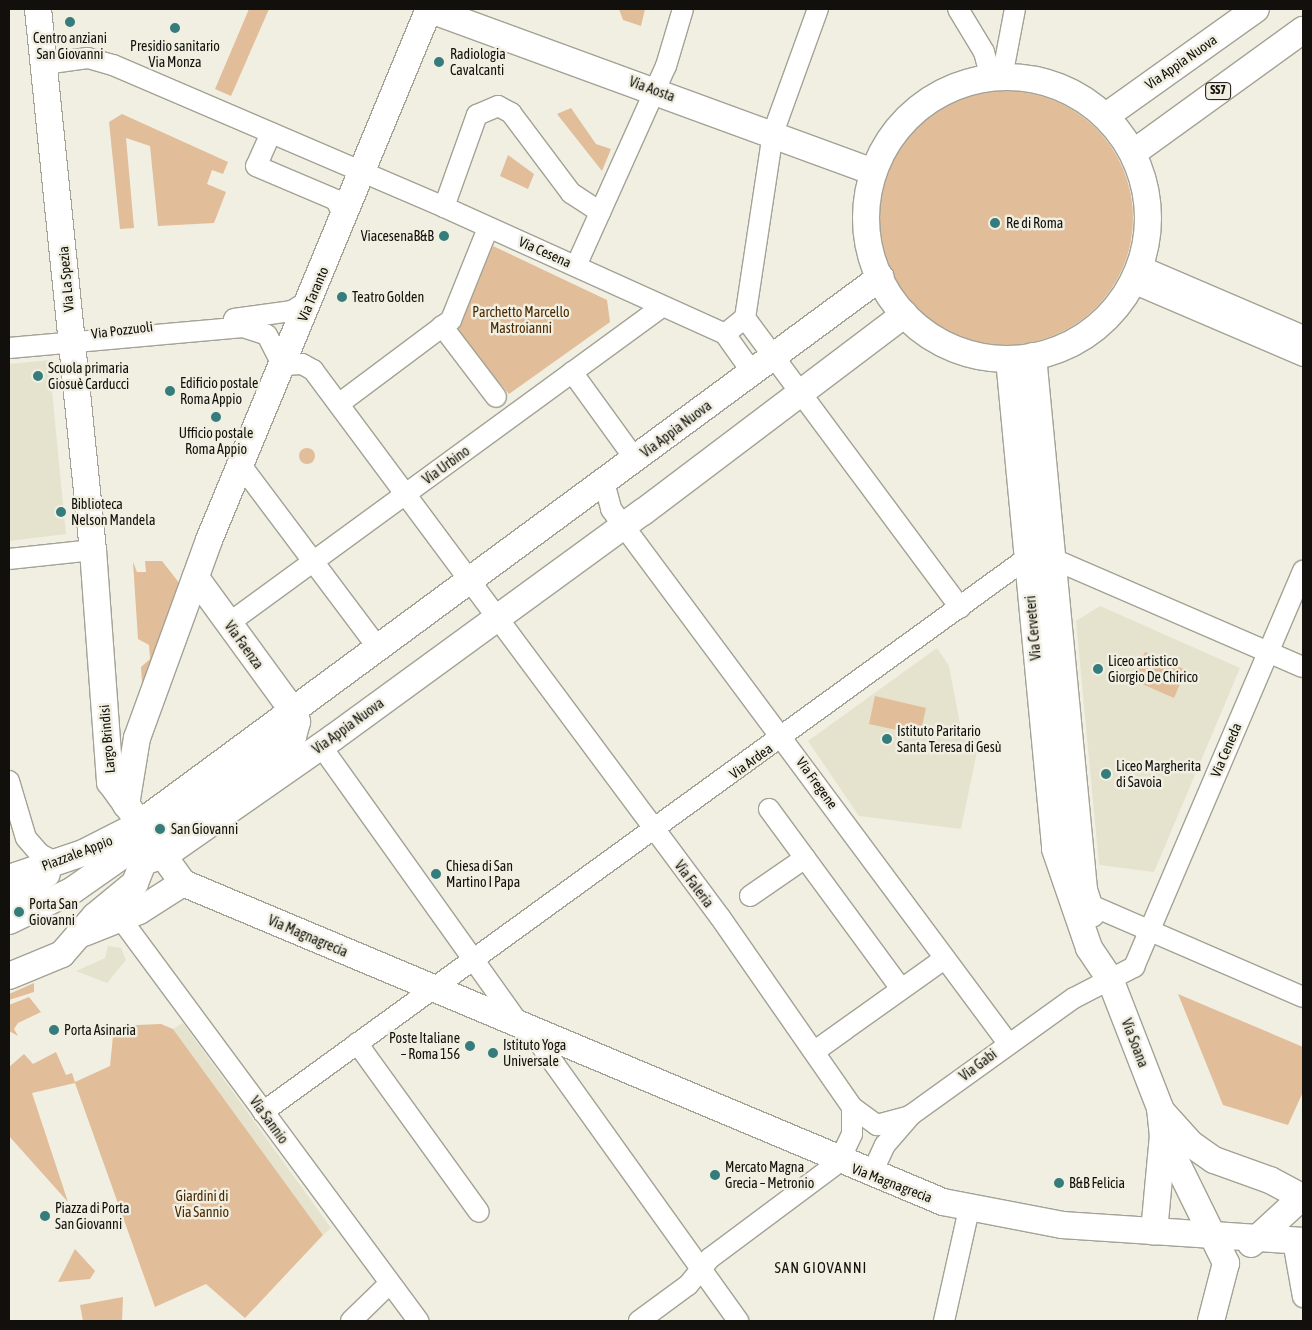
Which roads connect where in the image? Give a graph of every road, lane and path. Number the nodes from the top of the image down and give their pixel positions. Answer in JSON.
{"nodes":[{"id":1,"x":38,"y":9,"type":"edge"},
{"id":2,"x":429,"y":9,"type":"edge"},
{"id":3,"x":683,"y":9,"type":"edge"},
{"id":4,"x":818,"y":9,"type":"edge"},
{"id":5,"x":958,"y":9,"type":"edge"},
{"id":6,"x":1015,"y":9,"type":"edge"},
{"id":7,"x":1256,"y":9,"type":"edge"},
{"id":8,"x":1303,"y":30,"type":"edge"},
{"id":9,"x":44,"y":64,"type":"junction"},
{"id":10,"x":996,"y":77,"type":"junction"},
{"id":11,"x":654,"y":90,"type":"junction"},
{"id":12,"x":1106,"y":116,"type":"junction"},
{"id":13,"x":271,"y":132,"type":"junction"},
{"id":14,"x":773,"y":133,"type":"junction"},
{"id":15,"x":1133,"y":153,"type":"junction"},
{"id":16,"x":873,"y":172,"type":"junction"},
{"id":17,"x":364,"y":174,"type":"junction"},
{"id":18,"x":444,"y":206,"type":"junction"},
{"id":19,"x":600,"y":212,"type":"junction"},
{"id":20,"x":345,"y":219,"type":"junction"},
{"id":21,"x":488,"y":228,"type":"junction"},
{"id":22,"x":576,"y":266,"type":"junction"},
{"id":23,"x":1137,"y":275,"type":"junction"},
{"id":24,"x":881,"y":277,"type":"junction"},
{"id":25,"x":311,"y":299,"type":"junction"},
{"id":26,"x":663,"y":306,"type":"junction"},
{"id":27,"x":905,"y":314,"type":"junction"},
{"id":28,"x":745,"y":318,"type":"junction"},
{"id":29,"x":442,"y":326,"type":"junction"},
{"id":30,"x":725,"y":334,"type":"junction"},
{"id":31,"x":1303,"y":336,"type":"edge"},
{"id":32,"x":72,"y":340,"type":"junction"},
{"id":33,"x":9,"y":348,"type":"edge"},
{"id":34,"x":1303,"y":356,"type":"edge"},
{"id":35,"x":773,"y":357,"type":"junction"},
{"id":36,"x":1021,"y":358,"type":"junction"},
{"id":37,"x":282,"y":365,"type":"junction"},
{"id":38,"x":572,"y":372,"type":"junction"},
{"id":39,"x":752,"y":372,"type":"junction"},
{"id":40,"x":800,"y":395,"type":"junction"},
{"id":41,"x":496,"y":398,"type":"dead end"},
{"id":42,"x":340,"y":404,"type":"junction"},
{"id":43,"x":626,"y":448,"type":"dead end"},
{"id":44,"x":240,"y":464,"type":"junction"},
{"id":45,"x":604,"y":482,"type":"junction"},
{"id":46,"x":406,"y":494,"type":"junction"},
{"id":47,"x":624,"y":526,"type":"junction"},
{"id":48,"x":92,"y":550,"type":"junction"},
{"id":49,"x":1027,"y":558,"type":"junction"},
{"id":50,"x":9,"y":559,"type":"edge"},
{"id":51,"x":315,"y":559,"type":"junction"},
{"id":52,"x":1053,"y":559,"type":"junction"},
{"id":53,"x":1303,"y":570,"type":"edge"},
{"id":54,"x":196,"y":578,"type":"junction"},
{"id":55,"x":470,"y":582,"type":"junction"},
{"id":56,"x":1043,"y":596,"type":"junction"},
{"id":57,"x":960,"y":608,"type":"junction"},
{"id":58,"x":498,"y":618,"type":"junction"},
{"id":59,"x":228,"y":623,"type":"junction"},
{"id":60,"x":380,"y":649,"type":"junction"},
{"id":61,"x":1268,"y":652,"type":"junction"},
{"id":62,"x":1303,"y":668,"type":"edge"},
{"id":63,"x":293,"y":711,"type":"junction"},
{"id":64,"x":784,"y":737,"type":"junction"},
{"id":65,"x":321,"y":746,"type":"junction"},
{"id":66,"x":9,"y":781,"type":"edge"},
{"id":67,"x":769,"y":810,"type":"dead end"},
{"id":68,"x":654,"y":831,"type":"junction"},
{"id":69,"x":198,"y":833,"type":"joint"},
{"id":70,"x":146,"y":836,"type":"junction"},
{"id":71,"x":805,"y":858,"type":"junction"},
{"id":72,"x":57,"y":862,"type":"junction"},
{"id":73,"x":1071,"y":867,"type":"junction"},
{"id":74,"x":9,"y":878,"type":"edge"},
{"id":75,"x":183,"y":883,"type":"junction"},
{"id":76,"x":750,"y":896,"type":"dead end"},
{"id":77,"x":1088,"y":904,"type":"junction"},
{"id":78,"x":121,"y":919,"type":"junction"},
{"id":79,"x":9,"y":921,"type":"edge"},
{"id":80,"x":1149,"y":930,"type":"junction"},
{"id":81,"x":78,"y":935,"type":"junction"},
{"id":82,"x":944,"y":959,"type":"junction"},
{"id":83,"x":9,"y":960,"type":"edge"},
{"id":84,"x":474,"y":961,"type":"junction"},
{"id":85,"x":9,"y":976,"type":"edge"},
{"id":86,"x":1110,"y":978,"type":"junction"},
{"id":87,"x":434,"y":989,"type":"junction"},
{"id":88,"x":901,"y":989,"type":"junction"},
{"id":89,"x":1303,"y":997,"type":"edge"},
{"id":90,"x":525,"y":1028,"type":"junction"},
{"id":91,"x":357,"y":1043,"type":"junction"},
{"id":92,"x":1008,"y":1043,"type":"junction"},
{"id":93,"x":815,"y":1051,"type":"junction"},
{"id":94,"x":852,"y":1107,"type":"junction"},
{"id":95,"x":263,"y":1112,"type":"junction"},
{"id":96,"x":911,"y":1115,"type":"junction"},
{"id":97,"x":1169,"y":1132,"type":"junction"},
{"id":98,"x":839,"y":1162,"type":"junction"},
{"id":99,"x":1222,"y":1164,"type":"junction"},
{"id":100,"x":1185,"y":1175,"type":"junction"},
{"id":101,"x":871,"y":1176,"type":"junction"},
{"id":102,"x":1158,"y":1193,"type":"junction"},
{"id":103,"x":1303,"y":1196,"type":"edge"},
{"id":104,"x":969,"y":1209,"type":"junction"},
{"id":105,"x":479,"y":1212,"type":"dead end"},
{"id":106,"x":1154,"y":1232,"type":"junction"},
{"id":107,"x":1212,"y":1236,"type":"junction"},
{"id":108,"x":1258,"y":1239,"type":"junction"},
{"id":109,"x":1298,"y":1241,"type":"edge"},
{"id":110,"x":1226,"y":1263,"type":"junction"},
{"id":111,"x":702,"y":1270,"type":"junction"},
{"id":112,"x":390,"y":1283,"type":"junction"},
{"id":113,"x":1303,"y":1298,"type":"edge"},
{"id":114,"x":351,"y":1321,"type":"edge"},
{"id":115,"x":418,"y":1321,"type":"edge"},
{"id":116,"x":639,"y":1321,"type":"edge"},
{"id":117,"x":738,"y":1321,"type":"edge"},
{"id":118,"x":944,"y":1321,"type":"edge"},
{"id":119,"x":1211,"y":1321,"type":"edge"}],
"edges":[{"from":1,"to":9,"type":"main road","name":"Via La Spezia"},
{"from":2,"to":11,"type":"main road","name":"Via Aosta"},
{"from":2,"to":17,"type":"main road","name":"Via Taranto"},
{"from":3,"to":11,"type":"street"},
{"from":4,"to":14,"type":"street"},
{"from":5,"to":10,"type":"street"},
{"from":6,"to":10,"type":"street"},
{"from":7,"to":12,"type":"main road","name":"Via Appia Nuova"},
{"from":8,"to":15,"type":"main road","number":"SS7"},
{"from":9,"to":13,"type":"street","name":"Via Cesena"},
{"from":9,"to":32,"type":"main road","name":"Via La Spezia"},
{"from":10,"to":12,"type":"main road"},
{"from":10,"to":16,"type":"main road"},
{"from":11,"to":14,"type":"main road","name":"Via Aosta"},
{"from":11,"to":19,"type":"street"},
{"from":12,"to":15,"type":"main road"},
{"from":13,"to":17,"type":"street","name":"Via Cesena"},
{"from":13,"to":20,"type":"street"},
{"from":14,"to":16,"type":"main road","name":"Via Aosta"},
{"from":14,"to":28,"type":"street"},
{"from":15,"to":23,"type":"main road"},
{"from":16,"to":24,"type":"main road"},
{"from":17,"to":18,"type":"street","name":"Via Cesena"},
{"from":17,"to":20,"type":"main road","name":"Via Taranto"},
{"from":18,"to":19,"type":"street"},
{"from":18,"to":21,"type":"street","name":"Via Cesena"},
{"from":19,"to":22,"type":"street"},
{"from":20,"to":25,"type":"main road","name":"Via Taranto"},
{"from":21,"to":22,"type":"street","name":"Via Cesena"},
{"from":21,"to":29,"type":"street"},
{"from":22,"to":26,"type":"street","name":"Via Cesena"},
{"from":23,"to":31,"type":"street"},
{"from":23,"to":34,"type":"street"},
{"from":23,"to":36,"type":"main road"},
{"from":24,"to":27,"type":"main road"},
{"from":24,"to":35,"type":"main road","name":"Via Appia Nuova"},
{"from":25,"to":32,"type":"street","name":"Via Pozzuoli"},
{"from":25,"to":37,"type":"main road","name":"Via Taranto"},
{"from":26,"to":30,"type":"street","name":"Via Cesena"},
{"from":26,"to":38,"type":"street","name":"Via Urbino"},
{"from":27,"to":36,"type":"main road"},
{"from":27,"to":40,"type":"main road","name":"Via Appia Nuova"},
{"from":28,"to":30,"type":"street"},
{"from":28,"to":35,"type":"street"},
{"from":29,"to":41,"type":"street"},
{"from":29,"to":42,"type":"street"},
{"from":30,"to":39,"type":"street"},
{"from":32,"to":33,"type":"street"},
{"from":32,"to":37,"type":"street","name":"Via Pozzuoli"},
{"from":32,"to":48,"type":"main road","name":"Via La Spezia"},
{"from":35,"to":39,"type":"main road","name":"Via Appia Nuova"},
{"from":35,"to":40,"type":"street"},
{"from":36,"to":49,"type":"main road","name":"Via Cerveteri"},
{"from":36,"to":52,"type":"main road","name":"Via Cerveteri"},
{"from":37,"to":42,"type":"street"},
{"from":37,"to":44,"type":"main road","name":"Via Taranto"},
{"from":38,"to":43,"type":"street"},
{"from":38,"to":46,"type":"street","name":"Via Urbino"},
{"from":39,"to":45,"type":"main road","name":"Via Appia Nuova"},
{"from":40,"to":47,"type":"main road","name":"Via Appia Nuova"},
{"from":40,"to":57,"type":"street"},
{"from":42,"to":46,"type":"street"},
{"from":44,"to":51,"type":"street"},
{"from":44,"to":54,"type":"main road","name":"Via Taranto"},
{"from":45,"to":47,"type":"street","name":"Via Fregene"},
{"from":45,"to":55,"type":"main road","name":"Via Appia Nuova"},
{"from":46,"to":51,"type":"street","name":"Via Urbino"},
{"from":46,"to":55,"type":"street"},
{"from":47,"to":58,"type":"main road","name":"Via Appia Nuova"},
{"from":47,"to":64,"type":"street","name":"Via Fregene"},
{"from":48,"to":50,"type":"street"},
{"from":48,"to":70,"type":"main road","name":"Largo Brindisi"},
{"from":49,"to":56,"type":"main road","name":"Via Cerveteri"},
{"from":49,"to":57,"type":"street","name":"Via Ardea"},
{"from":51,"to":59,"type":"street","name":"Via Urbino"},
{"from":51,"to":60,"type":"street"},
{"from":52,"to":56,"type":"main road","name":"Via Cerveteri"},
{"from":52,"to":61,"type":"street"},
{"from":53,"to":61,"type":"street","name":"Via Ceneda"},
{"from":54,"to":59,"type":"main road","name":"Via Faenza"},
{"from":54,"to":70,"type":"main road","name":"Largo Brindisi"},
{"from":55,"to":58,"type":"street"},
{"from":55,"to":60,"type":"main road","name":"Via Appia Nuova"},
{"from":56,"to":73,"type":"main road","name":"Via Cerveteri"},
{"from":57,"to":64,"type":"street","name":"Via Ardea"},
{"from":58,"to":65,"type":"main road","name":"Via Appia Nuova"},
{"from":58,"to":68,"type":"street","name":"Via Faleria"},
{"from":59,"to":63,"type":"main road","name":"Via Faenza"},
{"from":60,"to":63,"type":"main road","name":"Via Appia Nuova"},
{"from":61,"to":62,"type":"street"},
{"from":61,"to":80,"type":"street","name":"Via Ceneda"},
{"from":63,"to":70,"type":"main road","name":"Via Appia Nuova"},
{"from":64,"to":68,"type":"street","name":"Via Ardea"},
{"from":64,"to":82,"type":"street","name":"Via Fregene"},
{"from":65,"to":69,"type":"main road","name":"Via Appia Nuova"},
{"from":65,"to":84,"type":"street"},
{"from":66,"to":72,"type":"street"},
{"from":67,"to":71,"type":"street"},
{"from":68,"to":84,"type":"street","name":"Via Ardea"},
{"from":68,"to":93,"type":"street","name":"Via Faleria"},
{"from":69,"to":70,"type":"main road","name":"Piazzale Appio"},
{"from":70,"to":72,"type":"main road","name":"Piazzale Appio"},
{"from":70,"to":75,"type":"main road"},
{"from":70,"to":79,"type":"main road"},
{"from":70,"to":81,"type":"main road","name":"Piazzale Appio"},
{"from":71,"to":76,"type":"street"},
{"from":71,"to":88,"type":"street"},
{"from":72,"to":74,"type":"main road"},
{"from":72,"to":74,"type":"main road"},
{"from":73,"to":77,"type":"main road","name":"Via Cerveteri"},
{"from":73,"to":86,"type":"main road"},
{"from":75,"to":78,"type":"main road","name":"Piazzale Appio"},
{"from":75,"to":87,"type":"main road","name":"Via Magnagrecia"},
{"from":77,"to":80,"type":"street"},
{"from":77,"to":86,"type":"main road","name":"Via Cerveteri"},
{"from":78,"to":81,"type":"main road","name":"Piazzale Appio"},
{"from":78,"to":95,"type":"street","name":"Via Sannio"},
{"from":80,"to":86,"type":"street","name":"Via Ceneda"},
{"from":80,"to":89,"type":"street"},
{"from":81,"to":83,"type":"main road","name":"Piazzale Appio"},
{"from":81,"to":85,"type":"main road"},
{"from":82,"to":88,"type":"street"},
{"from":82,"to":92,"type":"street","name":"Via Fregene"},
{"from":84,"to":87,"type":"street","name":"Via Ardea"},
{"from":84,"to":90,"type":"street"},
{"from":86,"to":92,"type":"street","name":"Via Gabi"},
{"from":86,"to":97,"type":"main road","name":"Via Soana"},
{"from":87,"to":90,"type":"main road","name":"Via Magnagrecia"},
{"from":87,"to":91,"type":"street","name":"Via Ardea"},
{"from":88,"to":93,"type":"street"},
{"from":90,"to":98,"type":"main road","name":"Via Magnagrecia"},
{"from":90,"to":111,"type":"street"},
{"from":91,"to":95,"type":"street","name":"Via Ardea"},
{"from":91,"to":105,"type":"street"},
{"from":92,"to":96,"type":"street","name":"Via Gabi"},
{"from":93,"to":94,"type":"street","name":"Via Faleria"},
{"from":94,"to":96,"type":"street"},
{"from":94,"to":98,"type":"street"},
{"from":95,"to":112,"type":"street","name":"Via Sannio"},
{"from":96,"to":101,"type":"street","name":"Via Gabi"},
{"from":97,"to":99,"type":"main road"},
{"from":97,"to":100,"type":"main road"},
{"from":97,"to":102,"type":"main road"},
{"from":98,"to":101,"type":"main road","name":"Via Magnagrecia"},
{"from":98,"to":111,"type":"street"},
{"from":99,"to":100,"type":"main road"},
{"from":99,"to":103,"type":"main road"},
{"from":100,"to":102,"type":"main road"},
{"from":100,"to":107,"type":"main road"},
{"from":101,"to":104,"type":"main road","name":"Via Magnagrecia"},
{"from":102,"to":106,"type":"main road"},
{"from":103,"to":108,"type":"main road"},
{"from":103,"to":109,"type":"main road"},
{"from":104,"to":106,"type":"main road","name":"Via Magnagrecia"},
{"from":104,"to":118,"type":"street"},
{"from":106,"to":107,"type":"main road","name":"Via Magnagrecia"},
{"from":107,"to":108,"type":"main road","name":"Via Magnagrecia"},
{"from":107,"to":110,"type":"main road"},
{"from":108,"to":109,"type":"main road","name":"Via Magnagrecia"},
{"from":108,"to":110,"type":"main road"},
{"from":109,"to":113,"type":"street"},
{"from":110,"to":119,"type":"main road"},
{"from":111,"to":116,"type":"street"},
{"from":111,"to":117,"type":"street"},
{"from":112,"to":114,"type":"street"},
{"from":112,"to":115,"type":"street","name":"Via Sannio"}]}
